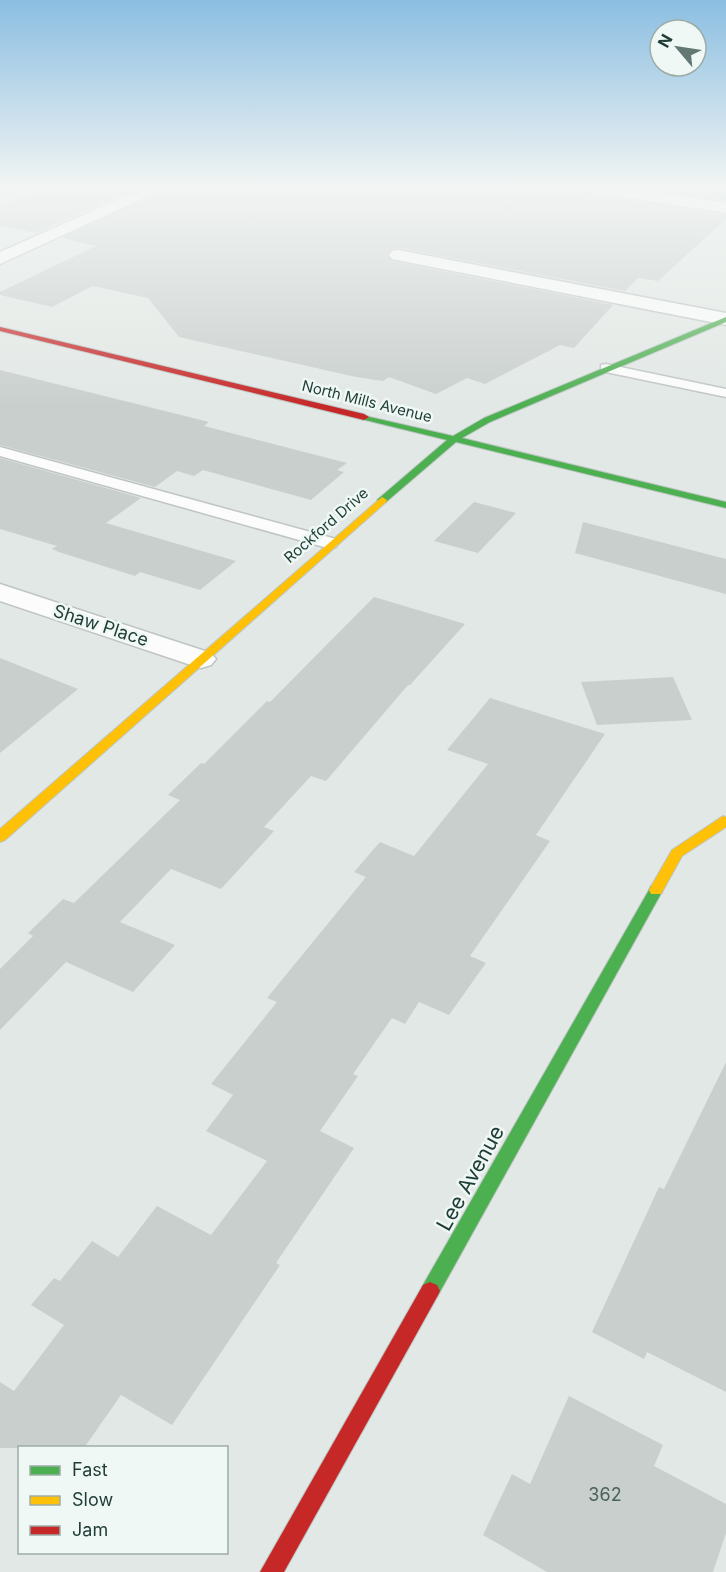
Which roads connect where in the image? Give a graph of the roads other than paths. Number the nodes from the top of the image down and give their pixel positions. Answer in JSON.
{"nodes":[{"id":1,"x":415,"y":258,"type":"edge"},
{"id":2,"x":726,"y":319,"type":"edge"},
{"id":3,"x":0,"y":329,"type":"edge"},
{"id":4,"x":606,"y":368,"type":"junction"},
{"id":5,"x":726,"y":393,"type":"edge"},
{"id":6,"x":454,"y":439,"type":"junction"},
{"id":7,"x":0,"y":451,"type":"edge"},
{"id":8,"x":726,"y":505,"type":"edge"},
{"id":9,"x":330,"y":543,"type":"junction"},
{"id":10,"x":0,"y":592,"type":"edge"},
{"id":11,"x":201,"y":659,"type":"junction"},
{"id":12,"x":725,"y":822,"type":"edge"},
{"id":13,"x":0,"y":837,"type":"edge"},
{"id":14,"x":271,"y":1572,"type":"edge"}],
"edges":[{"from":1,"to":2,"type":"street"},
{"from":2,"to":4,"type":"street","name":"Rockford Drive"},
{"from":3,"to":6,"type":"street","name":"North Mills Avenue"},
{"from":4,"to":5,"type":"lane"},
{"from":4,"to":6,"type":"street","name":"Rockford Drive"},
{"from":6,"to":8,"type":"street","name":"North Mills Avenue"},
{"from":6,"to":9,"type":"street","name":"Rockford Drive"},
{"from":7,"to":9,"type":"lane"},
{"from":9,"to":11,"type":"street","name":"Rockford Drive"},
{"from":10,"to":11,"type":"street","name":"Shaw Place"},
{"from":11,"to":13,"type":"street","name":"Rockford Drive"},
{"from":12,"to":14,"type":"street","name":"Lee Avenue"}]}
